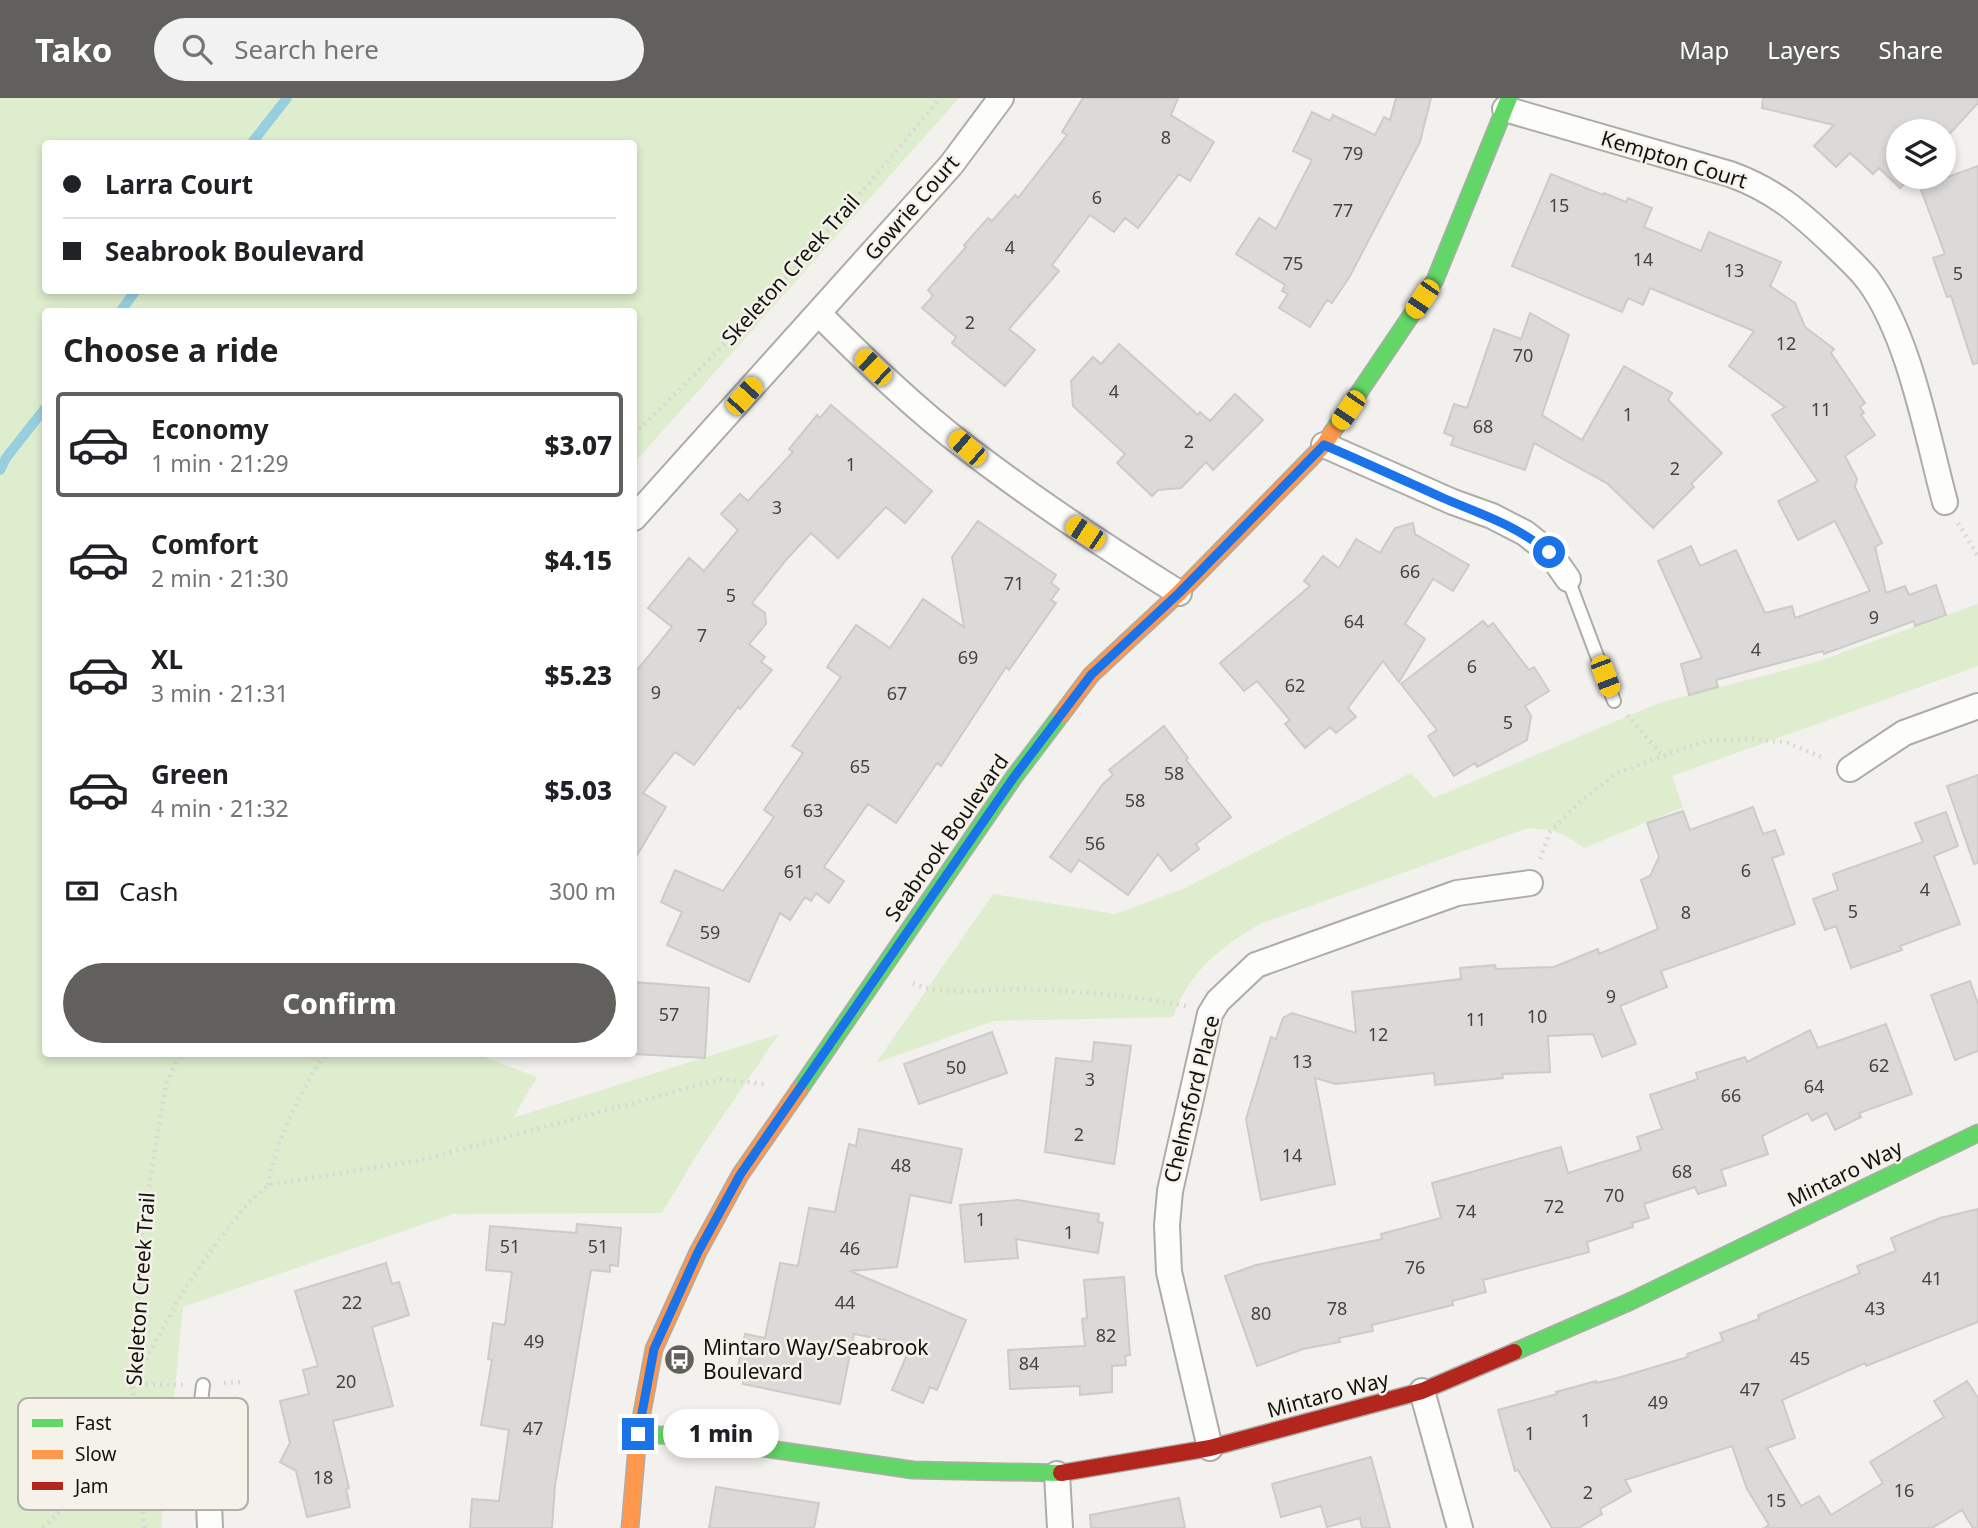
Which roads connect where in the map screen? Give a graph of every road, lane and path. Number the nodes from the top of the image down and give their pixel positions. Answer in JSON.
{"nodes":[{"id":1,"x":940,"y":98,"type":"edge"},
{"id":2,"x":1001,"y":98,"type":"edge"},
{"id":3,"x":1507,"y":104,"type":"edge"},
{"id":4,"x":818,"y":314,"type":"junction"},
{"id":5,"x":637,"y":431,"type":"edge"},
{"id":6,"x":1324,"y":445,"type":"junction"},
{"id":7,"x":1945,"y":502,"type":"joint"},
{"id":8,"x":637,"y":515,"type":"edge"},
{"id":9,"x":1978,"y":556,"type":"edge"},
{"id":10,"x":1568,"y":579,"type":"joint"},
{"id":11,"x":1179,"y":593,"type":"junction"},
{"id":12,"x":1614,"y":701,"type":"joint"},
{"id":13,"x":1978,"y":706,"type":"edge"},
{"id":14,"x":1663,"y":756,"type":"junction"},
{"id":15,"x":1850,"y":769,"type":"joint"},
{"id":16,"x":1530,"y":883,"type":"joint"},
{"id":17,"x":884,"y":966,"type":"junction"},
{"id":18,"x":1210,"y":1014,"type":"junction"},
{"id":19,"x":179,"y":1057,"type":"edge"},
{"id":20,"x":323,"y":1057,"type":"edge"},
{"id":21,"x":798,"y":1090,"type":"junction"},
{"id":22,"x":1978,"y":1133,"type":"edge"},
{"id":23,"x":268,"y":1185,"type":"junction"},
{"id":24,"x":132,"y":1384,"type":"junction"},
{"id":25,"x":202,"y":1385,"type":"dead end"},
{"id":26,"x":1422,"y":1391,"type":"junction"},
{"id":27,"x":133,"y":1398,"type":"edge"},
{"id":28,"x":200,"y":1398,"type":"edge"},
{"id":29,"x":638,"y":1434,"type":"junction"},
{"id":30,"x":1210,"y":1448,"type":"junction"},
{"id":31,"x":1057,"y":1474,"type":"junction"},
{"id":32,"x":62,"y":1510,"type":"edge"},
{"id":33,"x":142,"y":1510,"type":"edge"},
{"id":34,"x":210,"y":1510,"type":"edge"},
{"id":35,"x":43,"y":1528,"type":"edge"},
{"id":36,"x":144,"y":1528,"type":"edge"},
{"id":37,"x":211,"y":1528,"type":"edge"},
{"id":38,"x":630,"y":1528,"type":"edge"},
{"id":39,"x":1060,"y":1528,"type":"edge"},
{"id":40,"x":1460,"y":1528,"type":"edge"}],
"edges":[{"from":1,"to":5,"type":"path","name":"Skeleton Creek Trail"},
{"from":2,"to":4,"type":"street","name":"Gowrie Court"},
{"from":3,"to":6,"type":"street","name":"Seabrook Boulevard"},
{"from":3,"to":7,"type":"street","name":"Kempton Court"},
{"from":4,"to":8,"type":"street","name":"Gowrie Court"},
{"from":4,"to":11,"type":"street"},
{"from":6,"to":10,"type":"street"},
{"from":6,"to":11,"type":"street","name":"Seabrook Boulevard"},
{"from":7,"to":9,"type":"path"},
{"from":10,"to":12,"type":"lane"},
{"from":11,"to":17,"type":"street","name":"Seabrook Boulevard"},
{"from":12,"to":14,"type":"path"},
{"from":13,"to":15,"type":"street"},
{"from":14,"to":15,"type":"path"},
{"from":14,"to":16,"type":"path"},
{"from":16,"to":18,"type":"street","name":"Chelmsford Place"},
{"from":17,"to":18,"type":"path"},
{"from":17,"to":21,"type":"street","name":"Seabrook Boulevard"},
{"from":18,"to":30,"type":"street","name":"Chelmsford Place"},
{"from":19,"to":24,"type":"path","name":"Skeleton Creek Trail"},
{"from":20,"to":23,"type":"path"},
{"from":21,"to":23,"type":"path"},
{"from":21,"to":29,"type":"street","name":"Seabrook Boulevard"},
{"from":22,"to":26,"type":"street","name":"Mintaro Way"},
{"from":23,"to":24,"type":"path"},
{"from":24,"to":27,"type":"path","name":"Skeleton Creek Trail"},
{"from":25,"to":28,"type":"lane"},
{"from":26,"to":30,"type":"street","name":"Mintaro Way"},
{"from":26,"to":40,"type":"street"},
{"from":29,"to":31,"type":"street","name":"Mintaro Way"},
{"from":29,"to":38,"type":"street","name":"Seabrook Boulevard"},
{"from":30,"to":31,"type":"street","name":"Mintaro Way"},
{"from":31,"to":39,"type":"street"},
{"from":32,"to":35,"type":"path"},
{"from":33,"to":36,"type":"path","name":"Skeleton Creek Trail"},
{"from":34,"to":37,"type":"street"}]}
